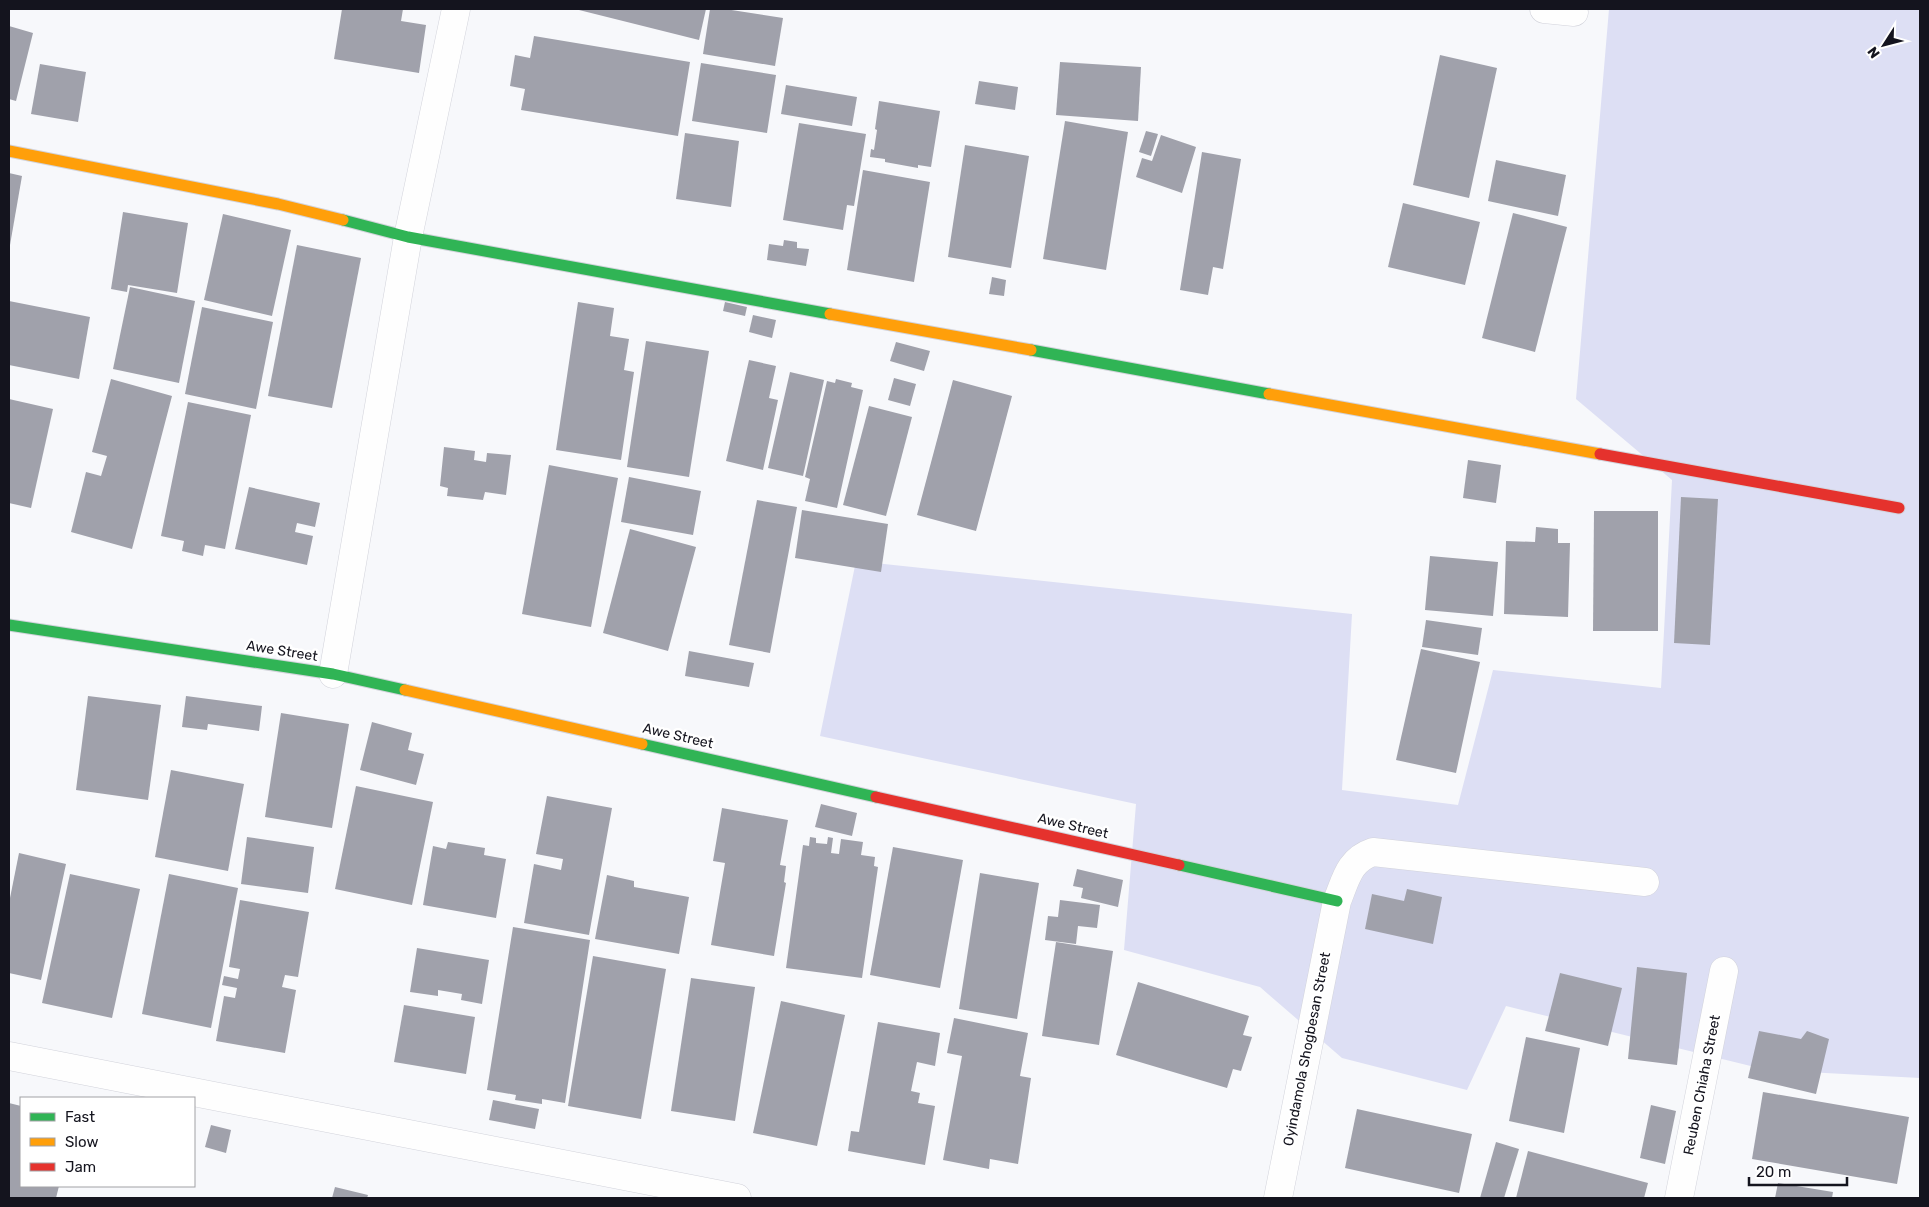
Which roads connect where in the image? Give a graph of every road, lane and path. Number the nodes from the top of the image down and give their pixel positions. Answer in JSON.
{"nodes":[{"id":1,"x":456,"y":9,"type":"edge"},
{"id":2,"x":1544,"y":9,"type":"edge"},
{"id":3,"x":1574,"y":12,"type":"dead end"},
{"id":4,"x":9,"y":151,"type":"edge"},
{"id":5,"x":408,"y":237,"type":"junction"},
{"id":6,"x":1899,"y":508,"type":"dead end"},
{"id":7,"x":9,"y":625,"type":"edge"},
{"id":8,"x":333,"y":674,"type":"junction"},
{"id":9,"x":1646,"y":882,"type":"dead end"},
{"id":10,"x":1337,"y":901,"type":"junction"},
{"id":11,"x":1724,"y":971,"type":"dead end"},
{"id":12,"x":9,"y":1056,"type":"edge"},
{"id":13,"x":737,"y":1198,"type":"edge"},
{"id":14,"x":1278,"y":1198,"type":"edge"},
{"id":15,"x":1679,"y":1198,"type":"edge"}],
"edges":[{"from":1,"to":5,"type":"street"},
{"from":2,"to":3,"type":"street"},
{"from":4,"to":5,"type":"street"},
{"from":5,"to":6,"type":"street"},
{"from":5,"to":8,"type":"street"},
{"from":7,"to":8,"type":"street","name":"Awe Street"},
{"from":8,"to":10,"type":"street","name":"Awe Street"},
{"from":9,"to":10,"type":"street","name":"Oyindamola Shogbesan Street"},
{"from":10,"to":14,"type":"street","name":"Oyindamola Shogbesan Street"},
{"from":11,"to":15,"type":"street","name":"Reuben Chiaha Street"},
{"from":12,"to":13,"type":"street"}]}
